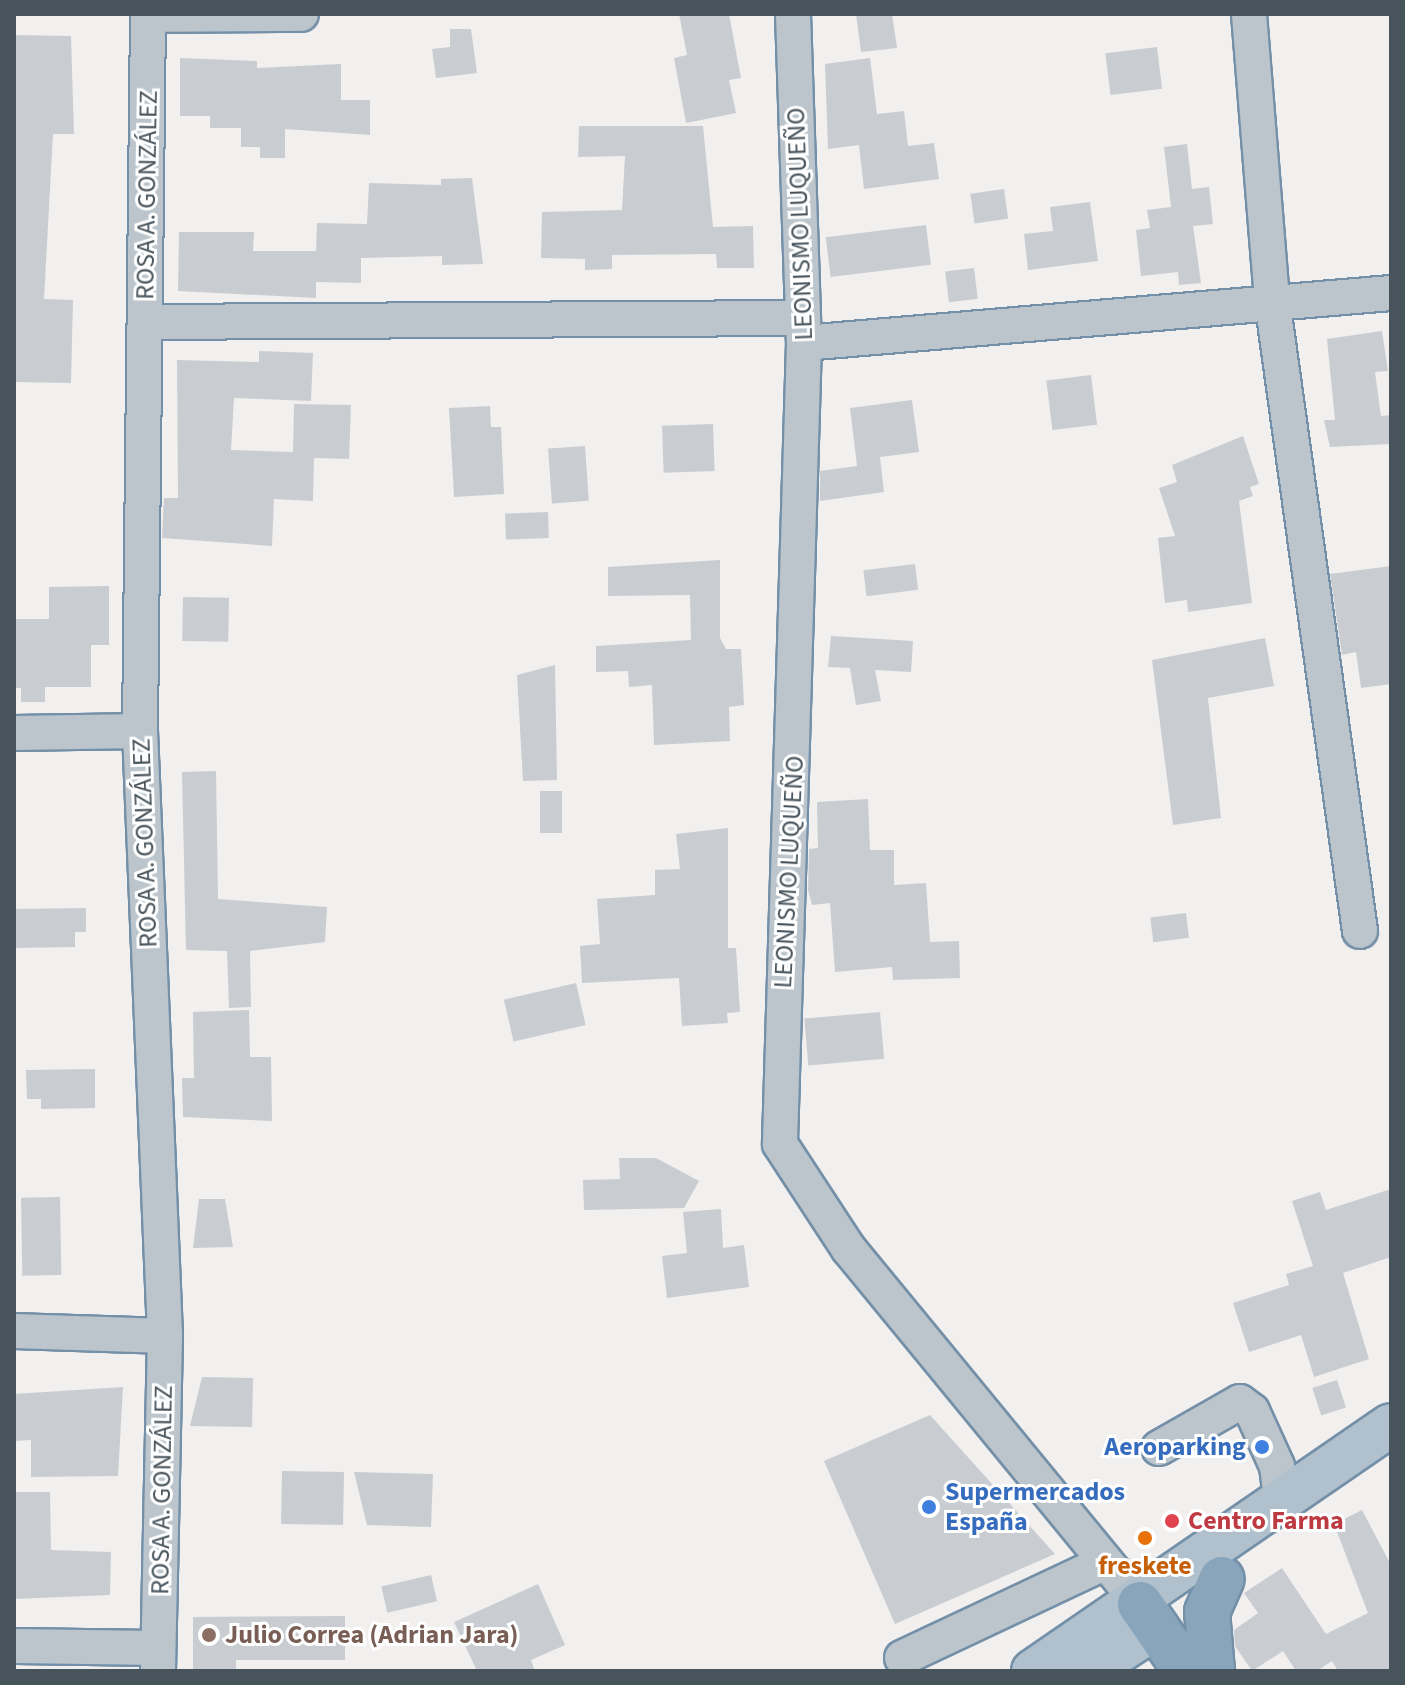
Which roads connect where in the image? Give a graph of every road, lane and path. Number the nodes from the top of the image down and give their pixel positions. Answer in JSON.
{"nodes":[{"id":1,"x":148,"y":14,"type":"edge"},
{"id":2,"x":301,"y":14,"type":"edge"},
{"id":3,"x":793,"y":14,"type":"edge"},
{"id":4,"x":1249,"y":14,"type":"edge"},
{"id":5,"x":1391,"y":293,"type":"edge"},
{"id":6,"x":1272,"y":300,"type":"junction"},
{"id":7,"x":145,"y":322,"type":"junction"},
{"id":8,"x":803,"y":331,"type":"junction"},
{"id":9,"x":140,"y":731,"type":"junction"},
{"id":10,"x":14,"y":733,"type":"edge"},
{"id":11,"x":1360,"y":931,"type":"dead end"},
{"id":12,"x":14,"y":1331,"type":"edge"},
{"id":13,"x":165,"y":1336,"type":"junction"},
{"id":14,"x":1391,"y":1425,"type":"edge"},
{"id":15,"x":1159,"y":1448,"type":"dead end"},
{"id":16,"x":1391,"y":1451,"type":"edge"},
{"id":17,"x":1281,"y":1500,"type":"junction"},
{"id":18,"x":1106,"y":1562,"type":"junction"},
{"id":19,"x":1222,"y":1579,"type":"junction"},
{"id":20,"x":1148,"y":1616,"type":"junction"},
{"id":21,"x":14,"y":1646,"type":"edge"},
{"id":22,"x":902,"y":1658,"type":"dead end"},
{"id":23,"x":158,"y":1659,"type":"edge"},
{"id":24,"x":1033,"y":1671,"type":"edge"},
{"id":25,"x":1089,"y":1671,"type":"edge"},
{"id":26,"x":1186,"y":1671,"type":"edge"},
{"id":27,"x":1212,"y":1671,"type":"edge"}],
"edges":[{"from":1,"to":2,"type":"street"},
{"from":1,"to":7,"type":"street","name":"ROSA A. GONZÁLEZ"},
{"from":3,"to":8,"type":"street","name":"LEONISMO LUQUEÑO"},
{"from":4,"to":6,"type":"street"},
{"from":5,"to":6,"type":"street"},
{"from":6,"to":8,"type":"street"},
{"from":6,"to":11,"type":"street"},
{"from":7,"to":8,"type":"street"},
{"from":7,"to":9,"type":"street","name":"ROSA A. GONZÁLEZ"},
{"from":8,"to":18,"type":"street","name":"LEONISMO LUQUEÑO"},
{"from":9,"to":10,"type":"street"},
{"from":9,"to":13,"type":"street","name":"ROSA A. GONZÁLEZ"},
{"from":12,"to":13,"type":"street"},
{"from":13,"to":23,"type":"street","name":"ROSA A. GONZÁLEZ"},
{"from":14,"to":17,"type":"main road"},
{"from":15,"to":17,"type":"street"},
{"from":16,"to":19,"type":"main road"},
{"from":17,"to":20,"type":"main road"},
{"from":18,"to":20,"type":"street","name":"LEONISMO LUQUEÑO"},
{"from":18,"to":22,"type":"street"},
{"from":19,"to":20,"type":"main road"},
{"from":19,"to":27,"type":"highway"},
{"from":20,"to":24,"type":"main road"},
{"from":20,"to":25,"type":"main road"},
{"from":20,"to":26,"type":"highway"},
{"from":21,"to":23,"type":"street"}]}
